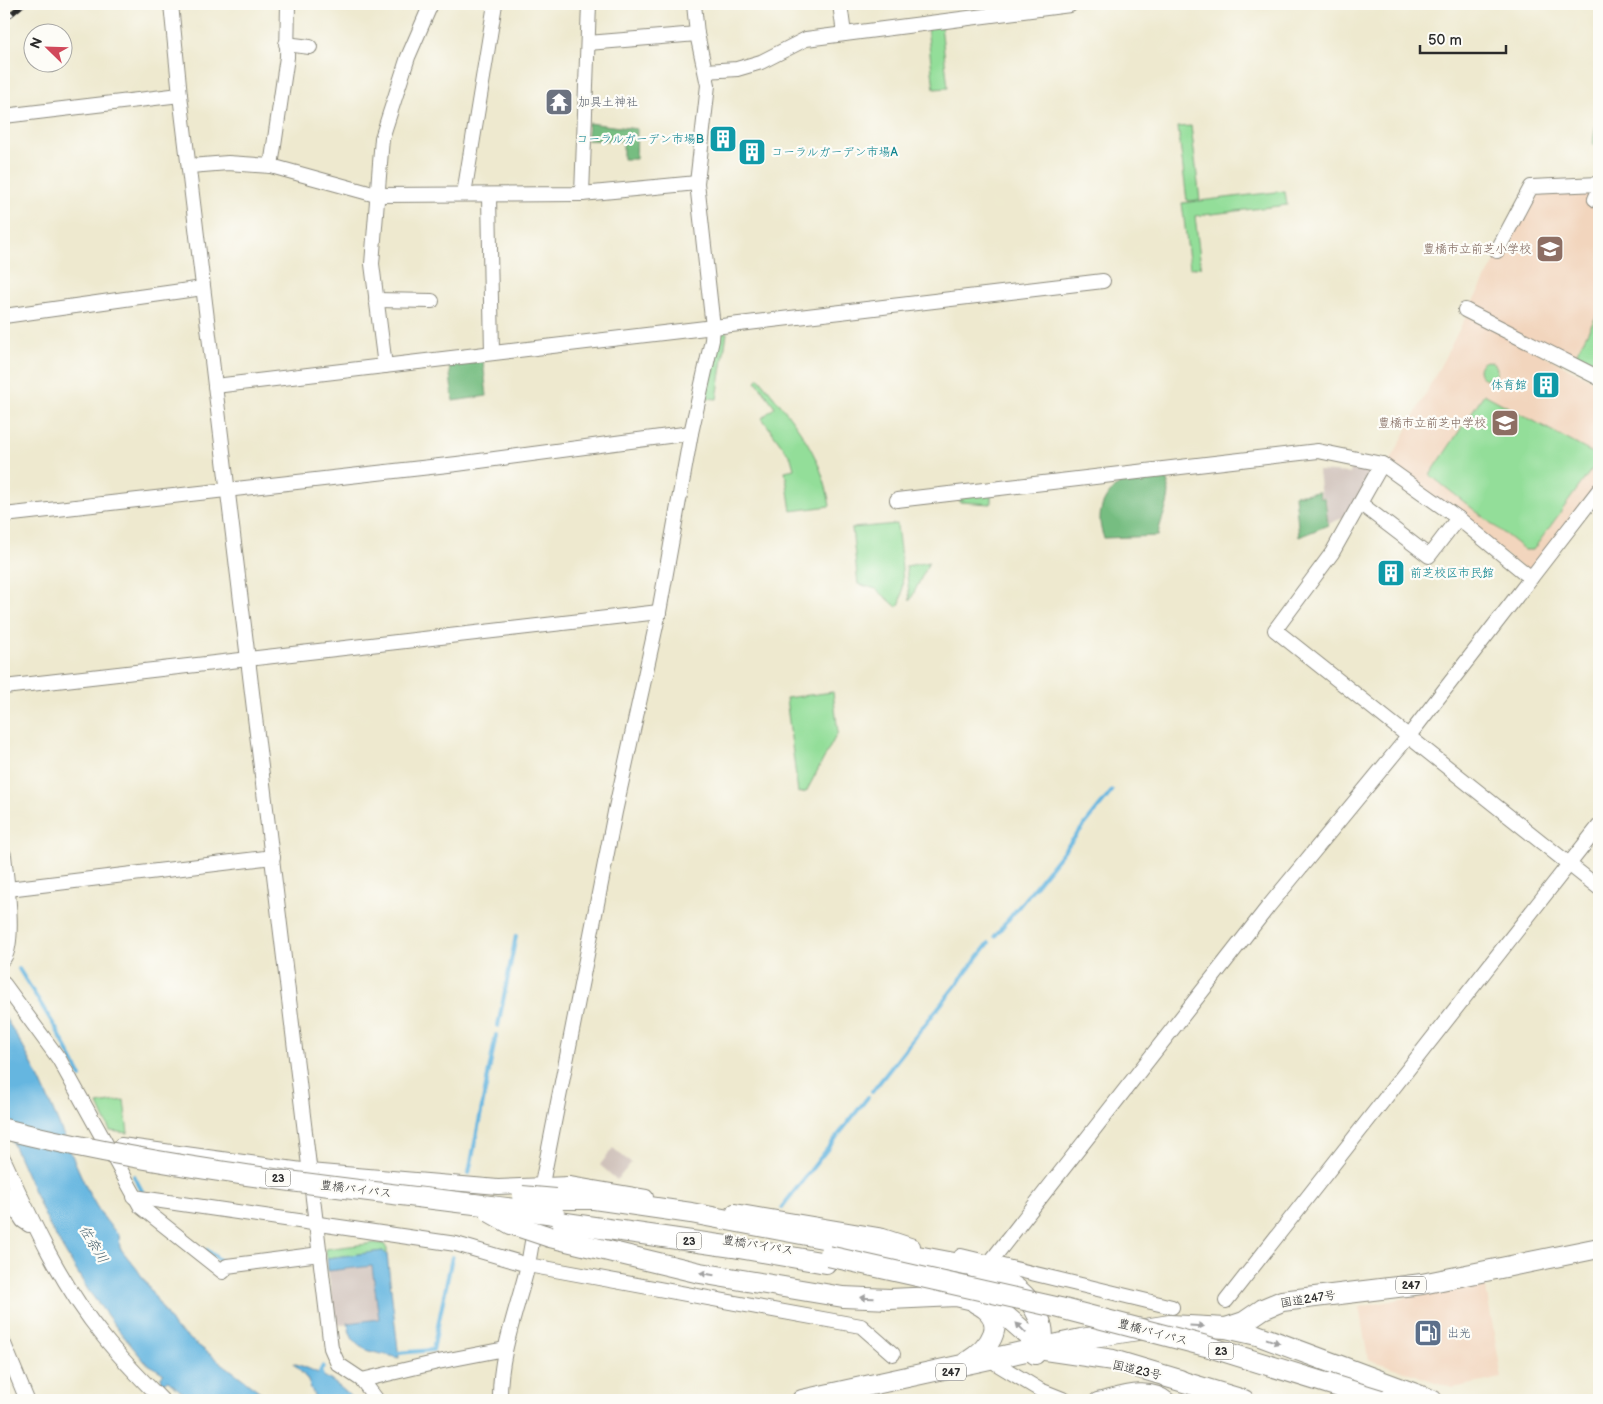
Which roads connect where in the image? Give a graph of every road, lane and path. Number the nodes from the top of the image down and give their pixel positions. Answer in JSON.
{"nodes":[{"id":1,"x":171,"y":4,"type":"edge"},
{"id":2,"x":288,"y":4,"type":"edge"},
{"id":3,"x":431,"y":4,"type":"edge"},
{"id":4,"x":495,"y":4,"type":"edge"},
{"id":5,"x":577,"y":4,"type":"edge"},
{"id":6,"x":589,"y":4,"type":"edge"},
{"id":7,"x":694,"y":4,"type":"edge"},
{"id":8,"x":840,"y":4,"type":"edge"},
{"id":9,"x":1070,"y":5,"type":"edge"},
{"id":10,"x":697,"y":34,"type":"junction"},
{"id":11,"x":844,"y":34,"type":"junction"},
{"id":12,"x":286,"y":44,"type":"junction"},
{"id":13,"x":588,"y":44,"type":"junction"},
{"id":14,"x":310,"y":47,"type":"dead end"},
{"id":15,"x":706,"y":71,"type":"junction"},
{"id":16,"x":180,"y":95,"type":"junction"},
{"id":17,"x":4,"y":116,"type":"edge"},
{"id":18,"x":190,"y":166,"type":"junction"},
{"id":19,"x":271,"y":166,"type":"junction"},
{"id":20,"x":697,"y":183,"type":"junction"},
{"id":21,"x":1599,"y":184,"type":"edge"},
{"id":22,"x":1599,"y":190,"type":"edge"},
{"id":23,"x":464,"y":194,"type":"junction"},
{"id":24,"x":582,"y":194,"type":"junction"},
{"id":25,"x":376,"y":195,"type":"junction"},
{"id":26,"x":489,"y":196,"type":"junction"},
{"id":27,"x":1599,"y":202,"type":"edge"},
{"id":28,"x":1497,"y":251,"type":"dead end"},
{"id":29,"x":1103,"y":281,"type":"dead end"},
{"id":30,"x":203,"y":288,"type":"junction"},
{"id":31,"x":376,"y":300,"type":"junction"},
{"id":32,"x":432,"y":302,"type":"dead end"},
{"id":33,"x":1465,"y":310,"type":"dead end"},
{"id":34,"x":4,"y":316,"type":"edge"},
{"id":35,"x":713,"y":327,"type":"junction"},
{"id":36,"x":492,"y":353,"type":"junction"},
{"id":37,"x":385,"y":366,"type":"junction"},
{"id":38,"x":1599,"y":378,"type":"edge"},
{"id":39,"x":215,"y":386,"type":"junction"},
{"id":40,"x":691,"y":433,"type":"junction"},
{"id":41,"x":1382,"y":464,"type":"junction"},
{"id":42,"x":229,"y":489,"type":"junction"},
{"id":43,"x":1599,"y":490,"type":"edge"},
{"id":44,"x":896,"y":500,"type":"dead end"},
{"id":45,"x":1361,"y":504,"type":"junction"},
{"id":46,"x":4,"y":515,"type":"edge"},
{"id":47,"x":1458,"y":518,"type":"junction"},
{"id":48,"x":1531,"y":578,"type":"junction"},
{"id":49,"x":659,"y":612,"type":"junction"},
{"id":50,"x":248,"y":659,"type":"junction"},
{"id":51,"x":4,"y":688,"type":"edge"},
{"id":52,"x":1408,"y":737,"type":"junction"},
{"id":53,"x":1599,"y":826,"type":"edge"},
{"id":54,"x":4,"y":855,"type":"edge"},
{"id":55,"x":273,"y":857,"type":"junction"},
{"id":56,"x":1569,"y":864,"type":"junction"},
{"id":57,"x":1599,"y":888,"type":"edge"},
{"id":58,"x":8,"y":889,"type":"junction"},
{"id":59,"x":4,"y":958,"type":"edge"},
{"id":60,"x":4,"y":984,"type":"edge"},
{"id":61,"x":4,"y":1128,"type":"edge"},
{"id":62,"x":4,"y":1137,"type":"edge"},
{"id":63,"x":105,"y":1143,"type":"junction"},
{"id":64,"x":4,"y":1160,"type":"edge"},
{"id":65,"x":309,"y":1171,"type":"junction"},
{"id":66,"x":542,"y":1184,"type":"junction"},
{"id":67,"x":4,"y":1192,"type":"edge"},
{"id":68,"x":134,"y":1197,"type":"junction"},
{"id":69,"x":553,"y":1218,"type":"junction"},
{"id":70,"x":317,"y":1225,"type":"junction"},
{"id":71,"x":35,"y":1229,"type":"junction"},
{"id":72,"x":1599,"y":1248,"type":"edge"},
{"id":73,"x":320,"y":1254,"type":"junction"},
{"id":74,"x":827,"y":1260,"type":"junction"},
{"id":75,"x":991,"y":1261,"type":"junction"},
{"id":76,"x":528,"y":1265,"type":"junction"},
{"id":77,"x":962,"y":1297,"type":"junction"},
{"id":78,"x":1029,"y":1298,"type":"junction"},
{"id":79,"x":1226,"y":1301,"type":"dead end"},
{"id":80,"x":1172,"y":1307,"type":"dead end"},
{"id":81,"x":1226,"y":1328,"type":"junction"},
{"id":82,"x":1096,"y":1336,"type":"junction"},
{"id":83,"x":4,"y":1344,"type":"edge"},
{"id":84,"x":505,"y":1349,"type":"junction"},
{"id":85,"x":1033,"y":1353,"type":"junction"},
{"id":86,"x":893,"y":1354,"type":"dead end"},
{"id":87,"x":963,"y":1364,"type":"junction"},
{"id":88,"x":997,"y":1364,"type":"junction"},
{"id":89,"x":362,"y":1380,"type":"junction"},
{"id":90,"x":874,"y":1385,"type":"junction"},
{"id":91,"x":1041,"y":1395,"type":"edge"},
{"id":92,"x":27,"y":1400,"type":"edge"},
{"id":93,"x":162,"y":1400,"type":"edge"},
{"id":94,"x":377,"y":1400,"type":"edge"},
{"id":95,"x":500,"y":1400,"type":"edge"},
{"id":96,"x":802,"y":1400,"type":"edge"},
{"id":97,"x":1065,"y":1400,"type":"edge"},
{"id":98,"x":1097,"y":1400,"type":"edge"},
{"id":99,"x":1168,"y":1400,"type":"edge"},
{"id":100,"x":1244,"y":1400,"type":"edge"},
{"id":101,"x":1358,"y":1400,"type":"edge"},
{"id":102,"x":1381,"y":1400,"type":"edge"},
{"id":103,"x":1432,"y":1400,"type":"edge"}],
"edges":[{"from":1,"to":16,"type":"street"},
{"from":2,"to":12,"type":"street"},
{"from":3,"to":25,"type":"street"},
{"from":4,"to":23,"type":"street"},
{"from":5,"to":6,"type":"street"},
{"from":6,"to":13,"type":"street"},
{"from":7,"to":10,"type":"street"},
{"from":8,"to":11,"type":"street"},
{"from":9,"to":11,"type":"street"},
{"from":10,"to":13,"type":"street"},
{"from":10,"to":15,"type":"street"},
{"from":11,"to":15,"type":"street"},
{"from":12,"to":14,"type":"street"},
{"from":12,"to":19,"type":"street"},
{"from":13,"to":24,"type":"street"},
{"from":15,"to":20,"type":"street"},
{"from":16,"to":17,"type":"street"},
{"from":16,"to":18,"type":"street"},
{"from":18,"to":19,"type":"street"},
{"from":18,"to":30,"type":"street"},
{"from":19,"to":25,"type":"street"},
{"from":20,"to":24,"type":"street"},
{"from":20,"to":35,"type":"street"},
{"from":21,"to":28,"type":"street"},
{"from":22,"to":27,"type":"street"},
{"from":23,"to":25,"type":"street"},
{"from":23,"to":26,"type":"street"},
{"from":24,"to":26,"type":"street"},
{"from":25,"to":31,"type":"street"},
{"from":26,"to":36,"type":"street"},
{"from":29,"to":35,"type":"street"},
{"from":30,"to":34,"type":"street"},
{"from":30,"to":39,"type":"street"},
{"from":31,"to":32,"type":"street"},
{"from":31,"to":37,"type":"street"},
{"from":33,"to":38,"type":"street"},
{"from":35,"to":36,"type":"street"},
{"from":35,"to":40,"type":"street"},
{"from":36,"to":37,"type":"street"},
{"from":37,"to":39,"type":"street"},
{"from":39,"to":42,"type":"street"},
{"from":40,"to":42,"type":"street"},
{"from":40,"to":49,"type":"street"},
{"from":41,"to":44,"type":"street"},
{"from":41,"to":45,"type":"street"},
{"from":41,"to":47,"type":"street"},
{"from":42,"to":46,"type":"street"},
{"from":42,"to":50,"type":"street"},
{"from":43,"to":48,"type":"street"},
{"from":45,"to":47,"type":"street"},
{"from":45,"to":52,"type":"street"},
{"from":47,"to":48,"type":"street"},
{"from":48,"to":52,"type":"street"},
{"from":49,"to":50,"type":"street"},
{"from":49,"to":66,"type":"street"},
{"from":50,"to":51,"type":"street"},
{"from":50,"to":55,"type":"street"},
{"from":52,"to":56,"type":"street"},
{"from":52,"to":75,"type":"street"},
{"from":53,"to":56,"type":"street"},
{"from":54,"to":58,"type":"street"},
{"from":55,"to":58,"type":"street"},
{"from":55,"to":65,"type":"street"},
{"from":56,"to":57,"type":"street"},
{"from":56,"to":79,"type":"street"},
{"from":58,"to":59,"type":"street"},
{"from":60,"to":63,"type":"street"},
{"from":61,"to":69,"type":"highway","name":"豊橋バイパス","number":"23","bridge":true},
{"from":62,"to":69,"type":"highway","name":"豊橋バイパス","number":"23"},
{"from":63,"to":65,"type":"street"},
{"from":63,"to":68,"type":"street"},
{"from":64,"to":71,"type":"street"},
{"from":65,"to":66,"type":"street"},
{"from":65,"to":70,"type":"street"},
{"from":66,"to":75,"type":"street"},
{"from":66,"to":76,"type":"street"},
{"from":67,"to":71,"type":"street"},
{"from":68,"to":70,"type":"street"},
{"from":68,"to":73,"type":"street"},
{"from":69,"to":74,"type":"highway","name":"豊橋バイパス","number":"23"},
{"from":77,"to":69,"type":"highway","one_way":true},
{"from":69,"to":78,"type":"highway"},
{"from":70,"to":73,"type":"street"},
{"from":70,"to":76,"type":"street"},
{"from":71,"to":93,"type":"street"},
{"from":72,"to":81,"type":"highway","name":"国道247号","number":"247"},
{"from":73,"to":89,"type":"street"},
{"from":74,"to":101,"type":"highway","name":"豊橋バイパス","number":"23"},
{"from":74,"to":102,"type":"highway","name":"豊橋バイパス","number":"23","bridge":true},
{"from":75,"to":80,"type":"street"},
{"from":76,"to":84,"type":"street"},
{"from":76,"to":86,"type":"street"},
{"from":85,"to":77,"type":"highway","one_way":true},
{"from":77,"to":87,"type":"highway"},
{"from":78,"to":82,"type":"highway"},
{"from":78,"to":85,"type":"highway"},
{"from":82,"to":81,"type":"highway","name":"国道247号","number":"247","one_way":true},
{"from":81,"to":103,"type":"highway","number":"23","one_way":true},
{"from":82,"to":85,"type":"highway","name":"国道247号","number":"247"},
{"from":83,"to":92,"type":"street"},
{"from":84,"to":89,"type":"street"},
{"from":84,"to":95,"type":"street"},
{"from":85,"to":87,"type":"highway","name":"国道247号","number":"247"},
{"from":85,"to":88,"type":"highway","name":"国道247号","number":"247"},
{"from":85,"to":100,"type":"highway","name":"国道23号"},
{"from":87,"to":90,"type":"highway","name":"国道247号","number":"247"},
{"from":88,"to":90,"type":"highway","name":"国道247号","number":"247"},
{"from":88,"to":91,"type":"street"},
{"from":89,"to":94,"type":"street"},
{"from":90,"to":96,"type":"highway","name":"国道247号","number":"247"},
{"from":91,"to":97,"type":"street"},
{"from":98,"to":99,"type":"street"}]}
